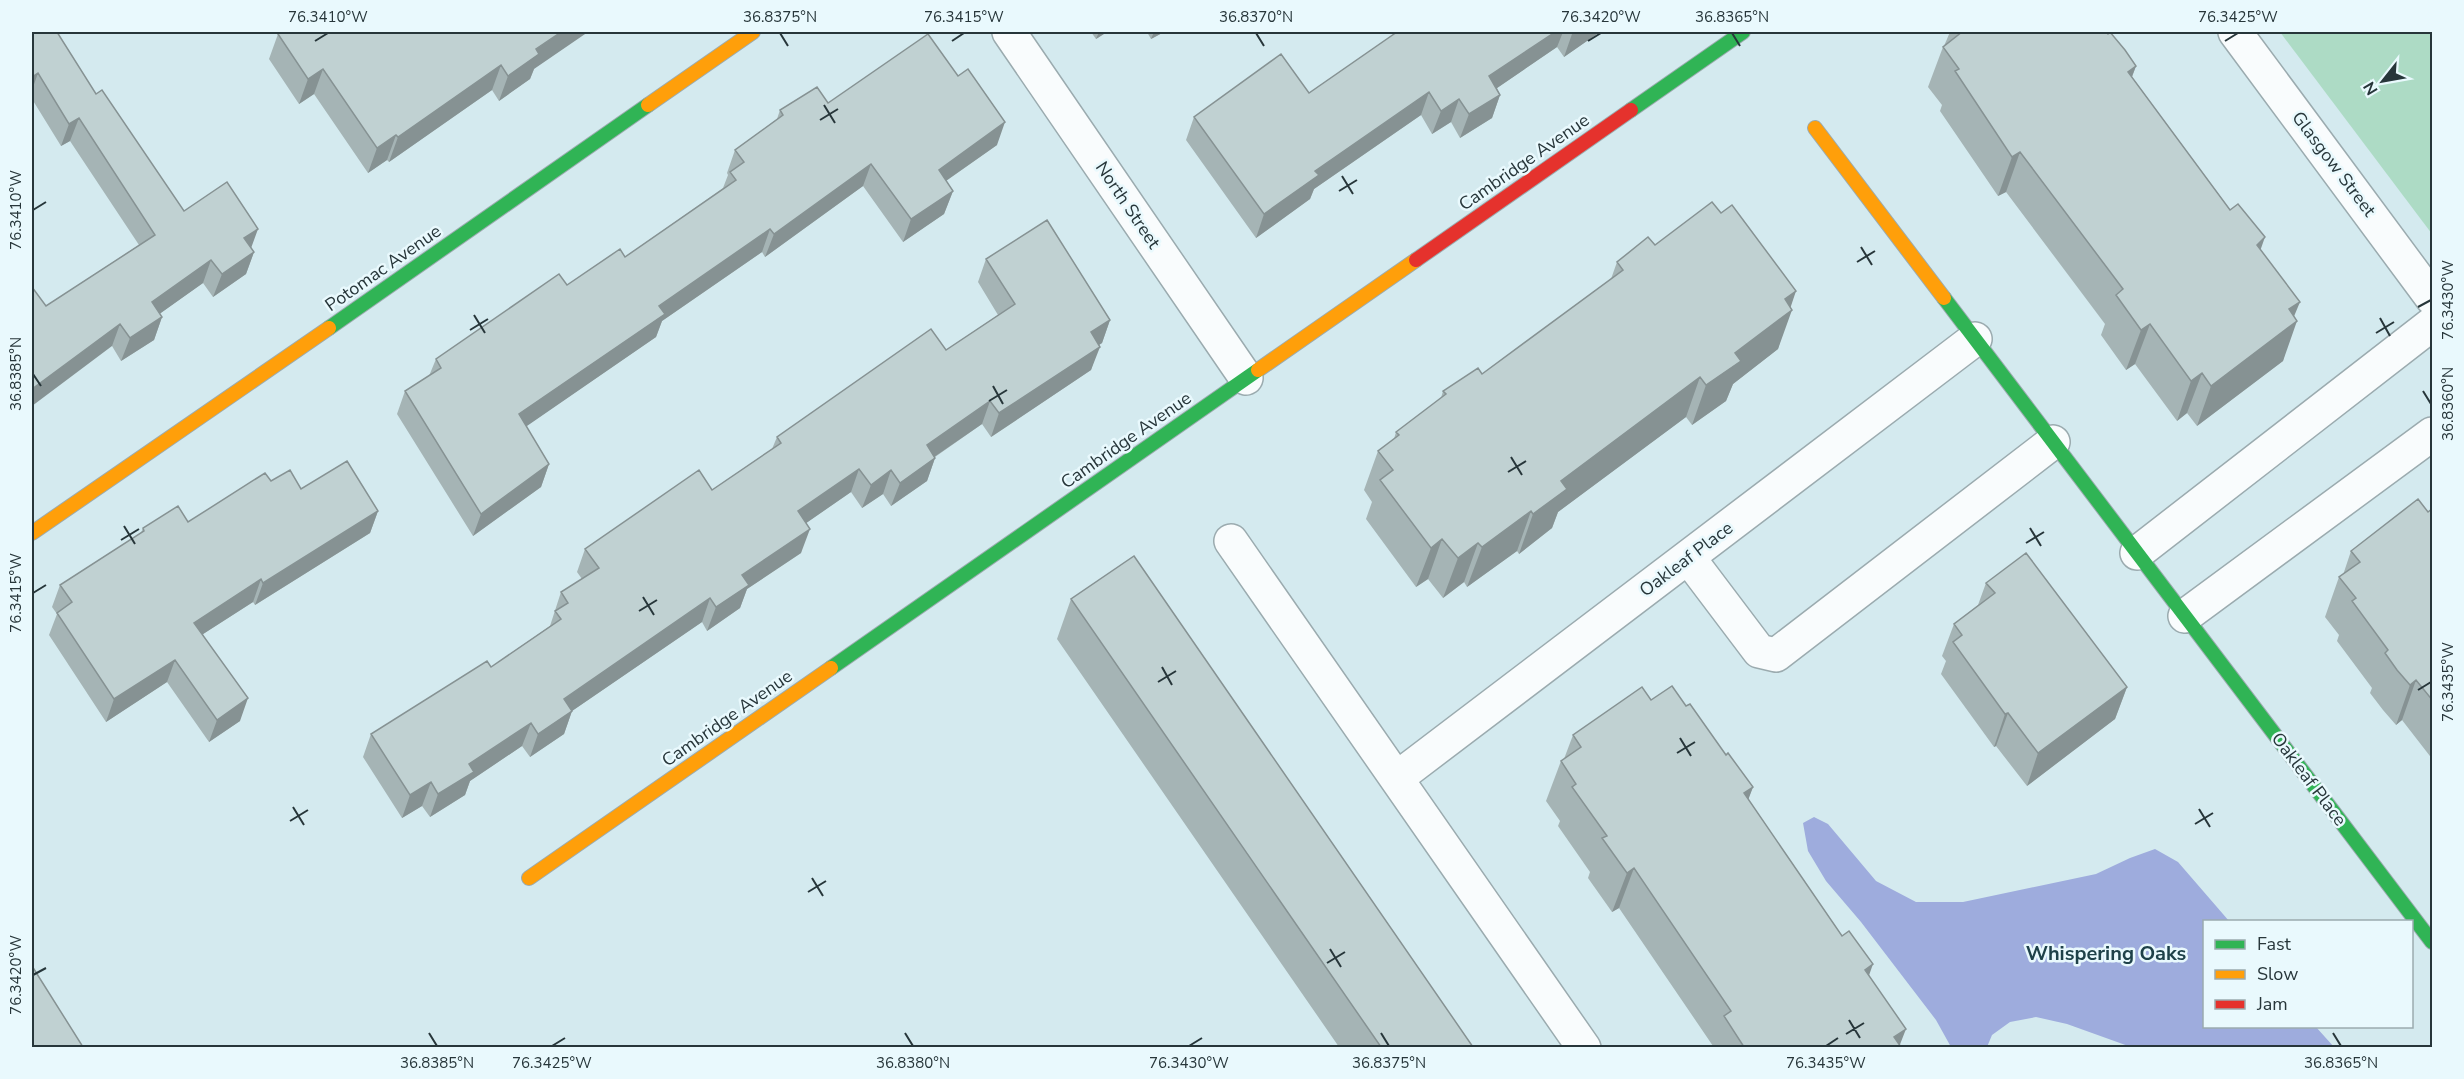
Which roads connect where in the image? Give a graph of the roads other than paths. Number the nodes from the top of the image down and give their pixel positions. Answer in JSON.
{"nodes":[{"id":1,"x":753,"y":32,"type":"edge"},
{"id":2,"x":1009,"y":32,"type":"edge"},
{"id":3,"x":1743,"y":32,"type":"edge"},
{"id":4,"x":2235,"y":32,"type":"edge"},
{"id":5,"x":1815,"y":129,"type":"dead end"},
{"id":6,"x":2433,"y":298,"type":"edge"},
{"id":7,"x":2433,"y":324,"type":"edge"},
{"id":8,"x":1975,"y":339,"type":"junction"},
{"id":9,"x":1246,"y":378,"type":"junction"},
{"id":10,"x":2433,"y":434,"type":"edge"},
{"id":11,"x":2054,"y":442,"type":"junction"},
{"id":12,"x":32,"y":533,"type":"edge"},
{"id":13,"x":1231,"y":541,"type":"dead end"},
{"id":14,"x":2137,"y":553,"type":"junction"},
{"id":15,"x":1688,"y":557,"type":"junction"},
{"id":16,"x":2185,"y":616,"type":"junction"},
{"id":17,"x":1396,"y":778,"type":"junction"},
{"id":18,"x":529,"y":878,"type":"dead end"},
{"id":19,"x":2433,"y":942,"type":"edge"},
{"id":20,"x":1584,"y":1047,"type":"edge"}],
"edges":[{"from":1,"to":12,"type":"street","name":"Potomac Avenue"},
{"from":2,"to":9,"type":"street","name":"North Street"},
{"from":3,"to":9,"type":"street","name":"Cambridge Avenue"},
{"from":4,"to":6,"type":"street","name":"Glasgow Street"},
{"from":5,"to":8,"type":"street","name":"Oakleaf Place"},
{"from":7,"to":14,"type":"street"},
{"from":8,"to":11,"type":"street","name":"Oakleaf Place"},
{"from":8,"to":15,"type":"street","name":"Oakleaf Place"},
{"from":9,"to":18,"type":"street","name":"Cambridge Avenue"},
{"from":10,"to":16,"type":"street"},
{"from":11,"to":14,"type":"street","name":"Oakleaf Place"},
{"from":11,"to":15,"type":"street"},
{"from":13,"to":17,"type":"street"},
{"from":14,"to":16,"type":"street","name":"Oakleaf Place"},
{"from":15,"to":17,"type":"street","name":"Oakleaf Place"},
{"from":16,"to":19,"type":"street","name":"Oakleaf Place"},
{"from":17,"to":20,"type":"street"}]}
